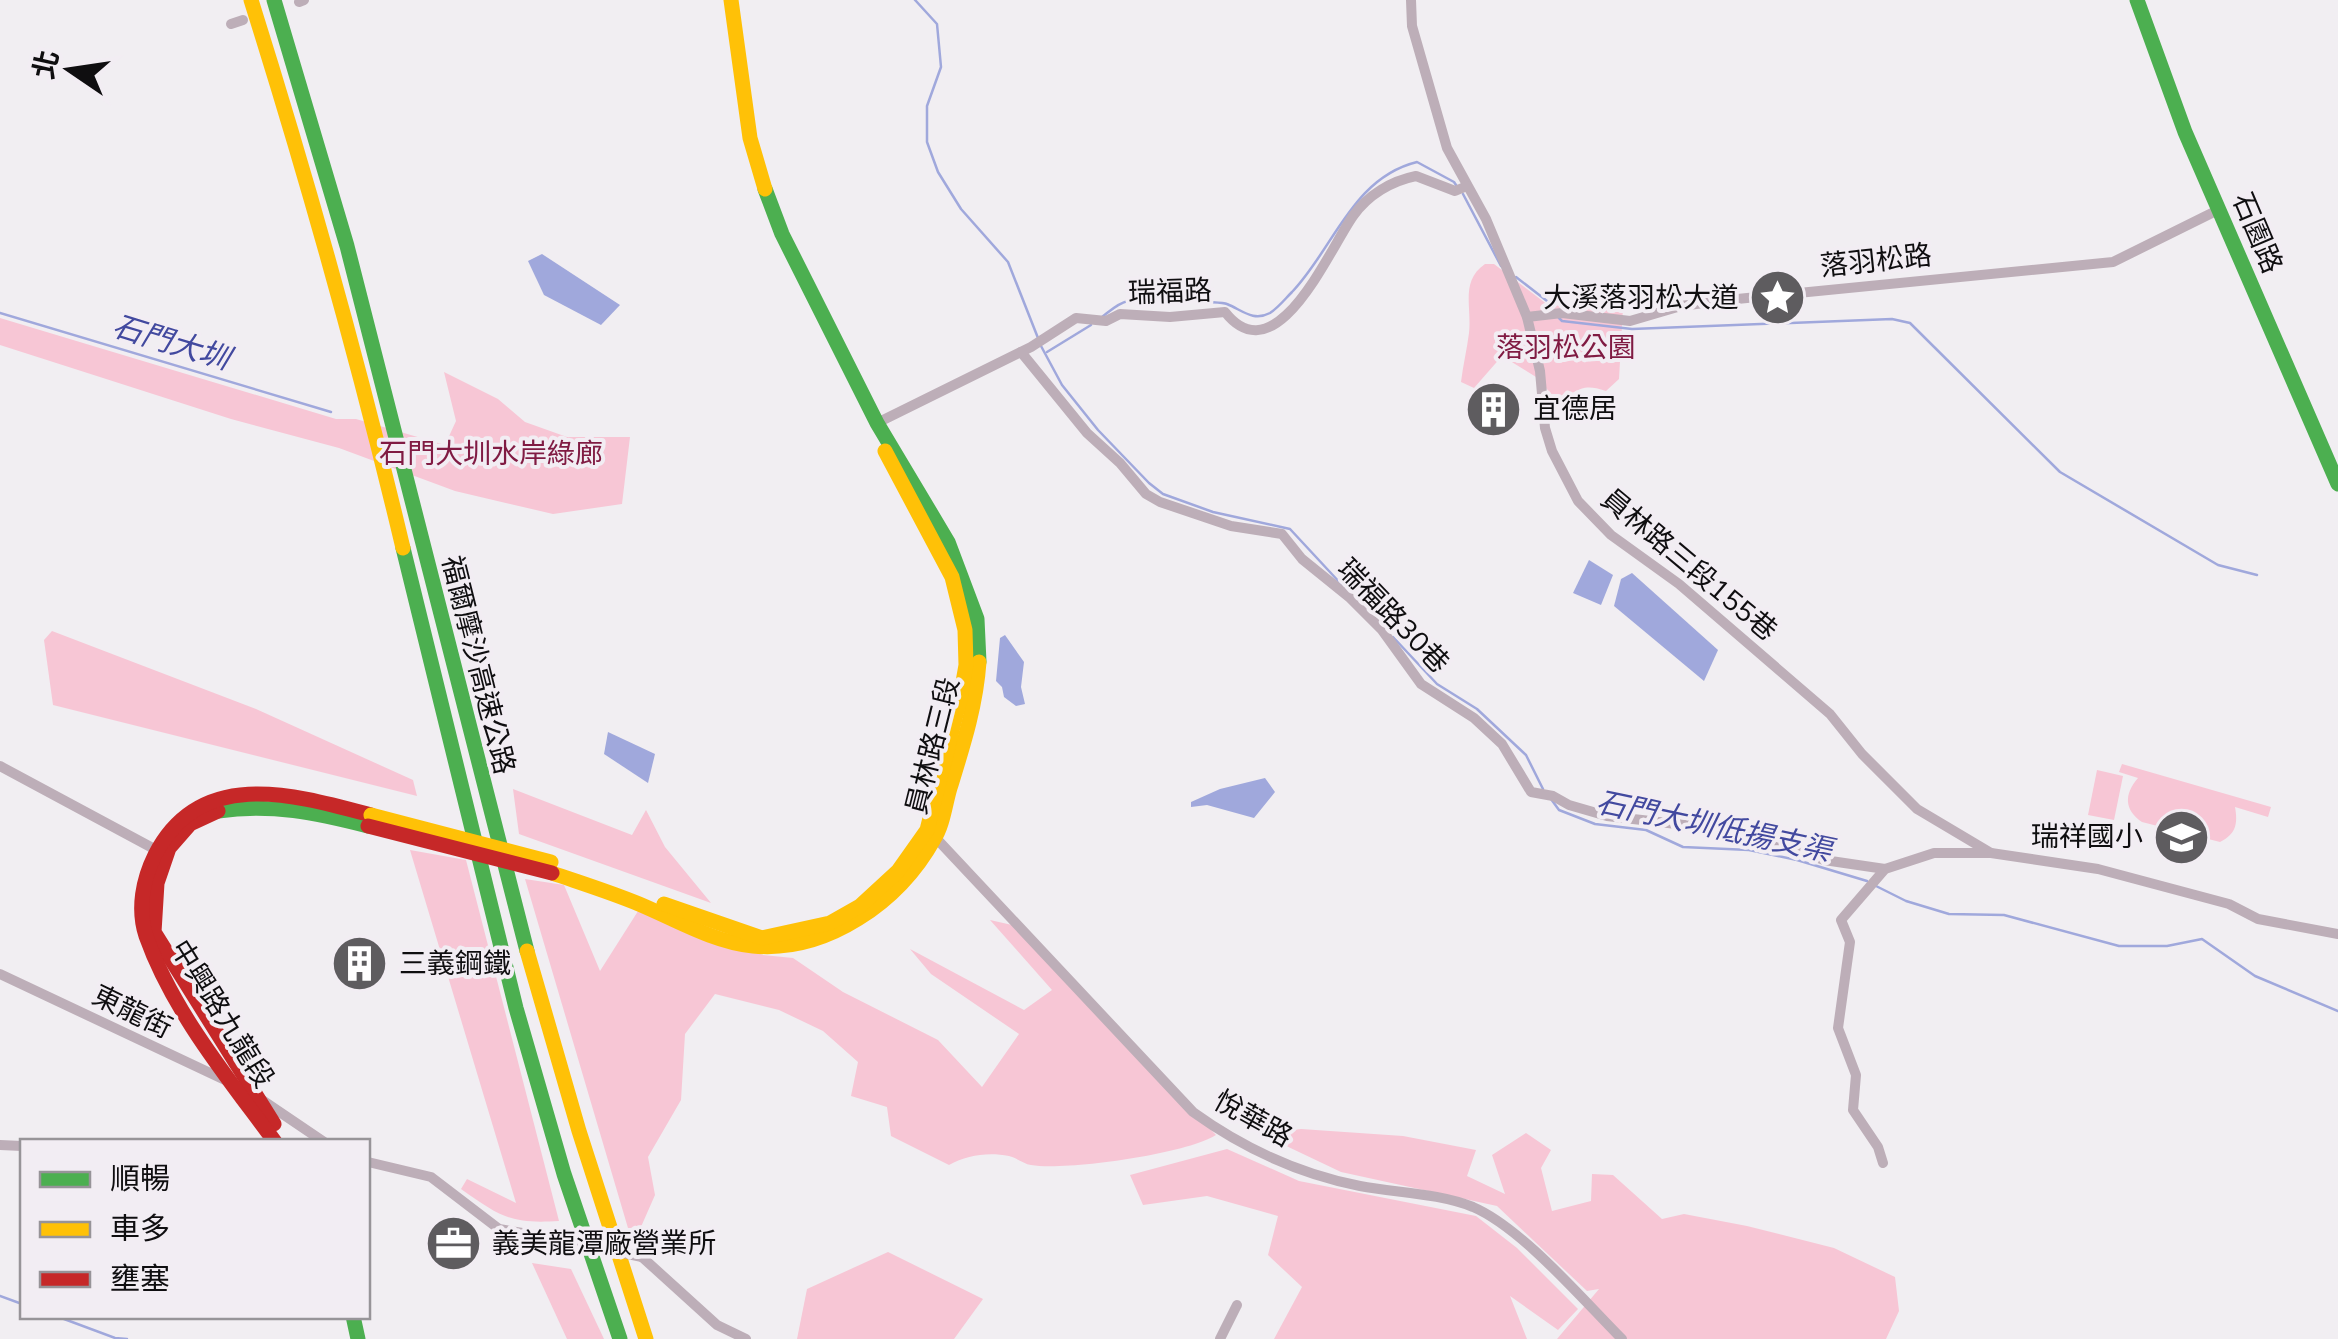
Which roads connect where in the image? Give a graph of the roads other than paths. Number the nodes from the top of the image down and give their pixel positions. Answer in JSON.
{"nodes":[{"id":1,"x":251,"y":0,"type":"edge"},
{"id":2,"x":274,"y":0,"type":"edge"},
{"id":3,"x":731,"y":0,"type":"edge"},
{"id":4,"x":1411,"y":0,"type":"edge"},
{"id":5,"x":2138,"y":0,"type":"edge"},
{"id":6,"x":244,"y":20,"type":"dead end"},
{"id":7,"x":230,"y":24,"type":"dead end"},
{"id":8,"x":1462,"y":188,"type":"junction"},
{"id":9,"x":2220,"y":210,"type":"junction"},
{"id":10,"x":1527,"y":317,"type":"junction"},
{"id":11,"x":1021,"y":352,"type":"junction"},
{"id":12,"x":877,"y":423,"type":"junction"},
{"id":13,"x":2338,"y":484,"type":"edge"},
{"id":14,"x":0,"y":766,"type":"edge"},
{"id":15,"x":312,"y":804,"type":"joint"},
{"id":16,"x":931,"y":834,"type":"junction"},
{"id":17,"x":160,"y":852,"type":"junction"},
{"id":18,"x":1991,"y":853,"type":"junction"},
{"id":19,"x":1885,"y":869,"type":"junction"},
{"id":20,"x":2338,"y":934,"type":"edge"},
{"id":21,"x":0,"y":974,"type":"edge"},
{"id":22,"x":245,"y":1090,"type":"junction"},
{"id":23,"x":273,"y":1139,"type":"edge"},
{"id":24,"x":283,"y":1139,"type":"edge"},
{"id":25,"x":319,"y":1139,"type":"edge"},
{"id":26,"x":370,"y":1162,"type":"edge"},
{"id":27,"x":1883,"y":1164,"type":"dead end"},
{"id":28,"x":1237,"y":1305,"type":"dead end"},
{"id":29,"x":620,"y":1339,"type":"edge"},
{"id":30,"x":646,"y":1339,"type":"edge"},
{"id":31,"x":746,"y":1339,"type":"edge"},
{"id":32,"x":1220,"y":1339,"type":"edge"},
{"id":33,"x":1622,"y":1339,"type":"edge"}],
"edges":[{"from":1,"to":29,"type":"main road","name":"福爾摩沙高速公路"},
{"from":2,"to":30,"type":"main road","name":"福爾摩沙高速公路"},
{"from":3,"to":12,"type":"main road","name":"員林路三段"},
{"from":4,"to":8,"type":"street","name":"員林路三段155巷"},
{"from":5,"to":9,"type":"main road","name":"石園路"},
{"from":6,"to":7,"type":"street"},
{"from":8,"to":10,"type":"street","name":"員林路三段155巷"},
{"from":8,"to":11,"type":"street","name":"瑞福路"},
{"from":9,"to":10,"type":"street","name":"落羽松路"},
{"from":9,"to":13,"type":"main road","name":"石園路"},
{"from":10,"to":18,"type":"street","name":"員林路三段155巷"},
{"from":11,"to":12,"type":"street","name":"瑞福路"},
{"from":11,"to":19,"type":"street","name":"瑞福路30巷"},
{"from":12,"to":16,"type":"main road","name":"員林路三段"},
{"from":14,"to":17,"type":"street"},
{"from":15,"to":16,"type":"main road","name":"員林路三段","bridge":true},
{"from":15,"to":17,"type":"main road","name":"中興路九龍段"},
{"from":16,"to":33,"type":"street","name":"悅華路"},
{"from":17,"to":22,"type":"main road","name":"中興路九龍段"},
{"from":17,"to":22,"type":"main road","name":"中興路九龍段"},
{"from":18,"to":19,"type":"street"},
{"from":18,"to":20,"type":"street"},
{"from":19,"to":27,"type":"street"},
{"from":21,"to":22,"type":"street","name":"東龍街"},
{"from":22,"to":23,"type":"main road","name":"中興路九龍段"},
{"from":22,"to":24,"type":"main road","name":"中興路九龍段"},
{"from":22,"to":25,"type":"street","name":"東龍街"},
{"from":26,"to":31,"type":"street","bridge":true},
{"from":28,"to":32,"type":"street"}]}
